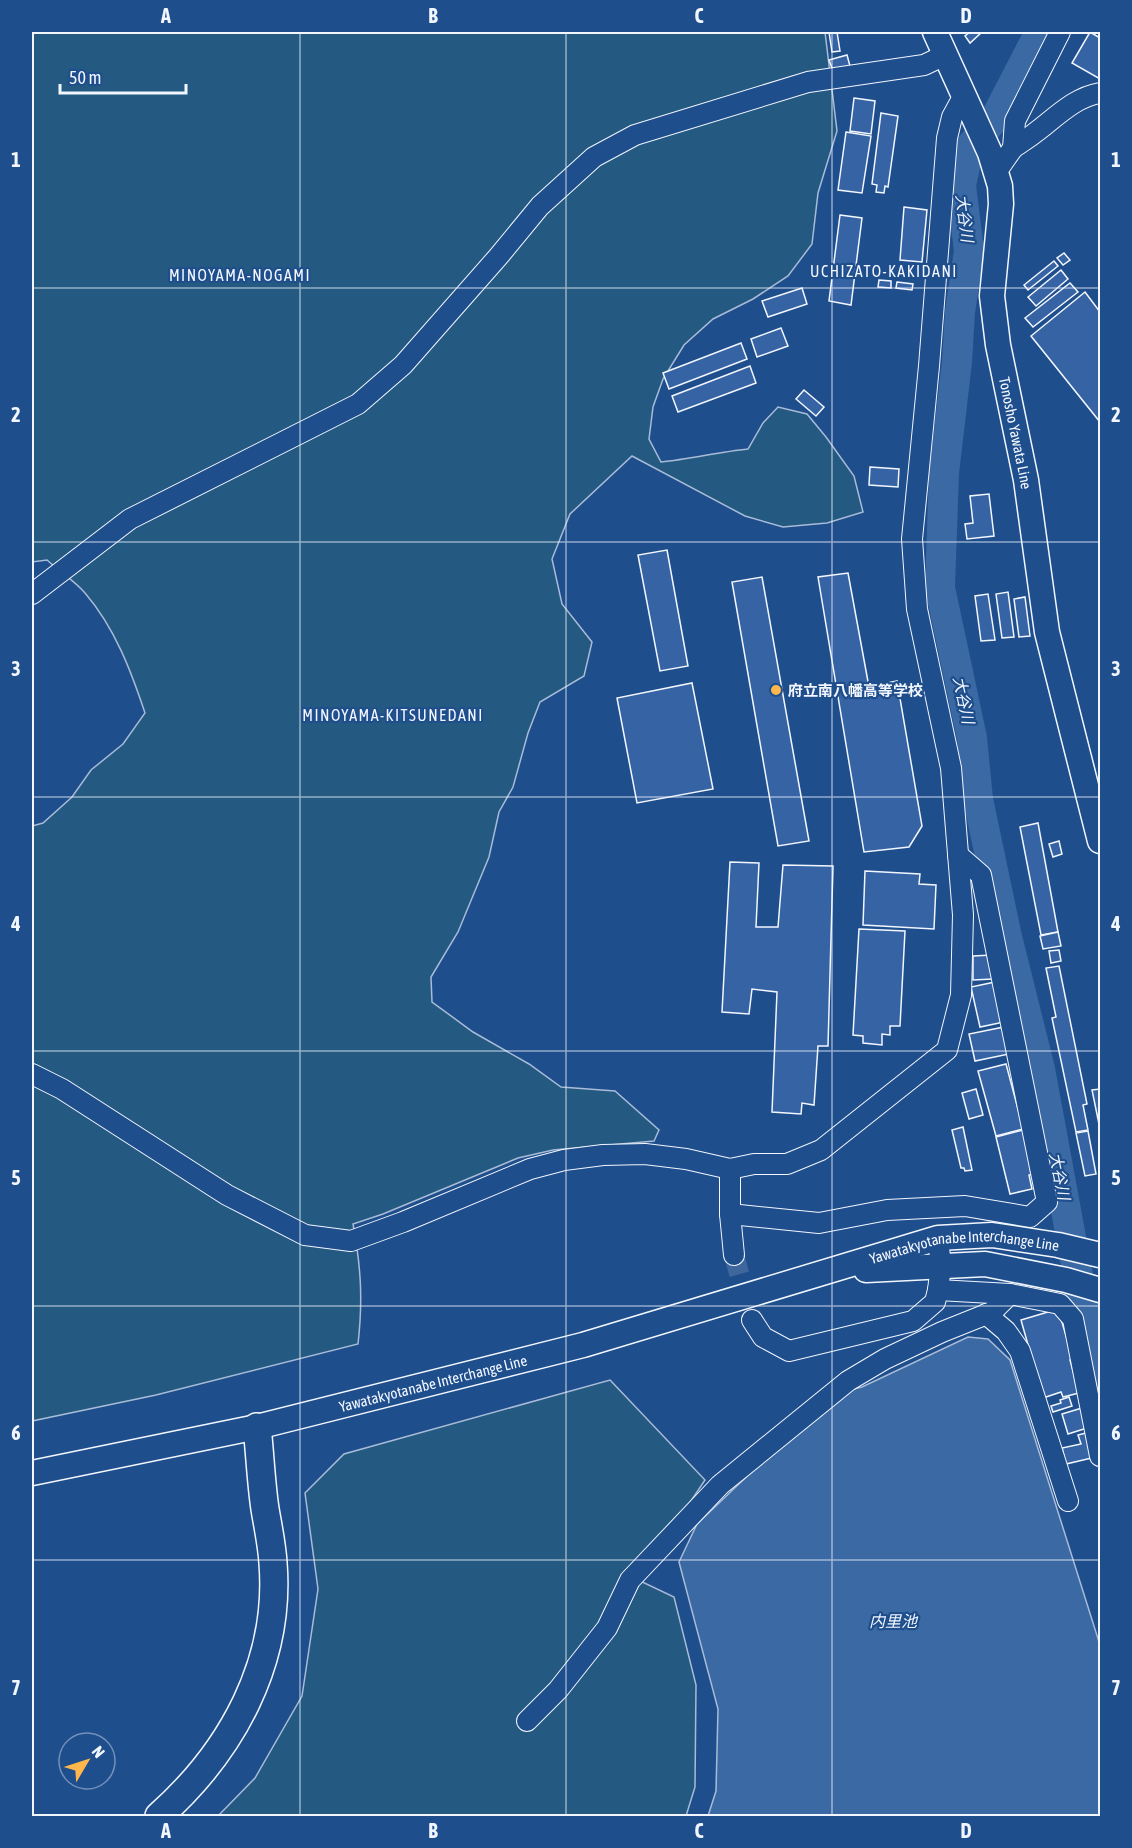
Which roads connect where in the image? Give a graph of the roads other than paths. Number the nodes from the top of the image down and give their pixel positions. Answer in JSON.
{"nodes":[{"id":1,"x":935,"y":32,"type":"edge"},
{"id":2,"x":1060,"y":32,"type":"edge"},
{"id":3,"x":945,"y":55,"type":"junction"},
{"id":4,"x":1101,"y":93,"type":"edge"},
{"id":5,"x":969,"y":104,"type":"junction"},
{"id":6,"x":1000,"y":157,"type":"junction"},
{"id":7,"x":32,"y":594,"type":"edge"},
{"id":8,"x":1101,"y":842,"type":"edge"},
{"id":9,"x":958,"y":855,"type":"junction"},
{"id":10,"x":32,"y":1074,"type":"edge"},
{"id":11,"x":730,"y":1169,"type":"junction"},
{"id":12,"x":730,"y":1214,"type":"junction"},
{"id":13,"x":938,"y":1238,"type":"junction"},
{"id":14,"x":1098,"y":1254,"type":"edge"},
{"id":15,"x":734,"y":1255,"type":"tunnel mouth"},
{"id":16,"x":941,"y":1266,"type":"junction"},
{"id":17,"x":828,"y":1271,"type":"junction"},
{"id":18,"x":938,"y":1290,"type":"junction"},
{"id":19,"x":1101,"y":1290,"type":"edge"},
{"id":20,"x":1010,"y":1294,"type":"junction"},
{"id":21,"x":986,"y":1314,"type":"junction"},
{"id":22,"x":752,"y":1320,"type":"tunnel mouth"},
{"id":23,"x":257,"y":1427,"type":"junction"},
{"id":24,"x":1101,"y":1456,"type":"edge"},
{"id":25,"x":32,"y":1473,"type":"edge"},
{"id":26,"x":1068,"y":1501,"type":"dead end"},
{"id":27,"x":527,"y":1721,"type":"dead end"},
{"id":28,"x":159,"y":1816,"type":"edge"},
{"id":29,"x":183,"y":1816,"type":"edge"}],
"edges":[{"from":1,"to":3,"type":"main road","name":"Tonosho Yawata Line"},
{"from":2,"to":6,"type":"street"},
{"from":3,"to":5,"type":"main road","name":"Tonosho Yawata Line"},
{"from":3,"to":7,"type":"street"},
{"from":4,"to":6,"type":"street"},
{"from":5,"to":6,"type":"main road","name":"Tonosho Yawata Line"},
{"from":5,"to":9,"type":"street"},
{"from":6,"to":8,"type":"main road","name":"Tonosho Yawata Line"},
{"from":9,"to":11,"type":"street"},
{"from":9,"to":12,"type":"street"},
{"from":10,"to":11,"type":"street"},
{"from":11,"to":12,"type":"street"},
{"from":12,"to":15,"type":"street"},
{"from":13,"to":14,"type":"main road","name":"Yawatakyotanabe Interchange Line"},
{"from":13,"to":16,"type":"street"},
{"from":13,"to":17,"type":"main road","name":"Yawatakyotanabe Interchange Line"},
{"from":16,"to":17,"type":"main road","name":"Yawatakyotanabe Interchange Line"},
{"from":16,"to":18,"type":"street"},
{"from":16,"to":19,"type":"main road","name":"Yawatakyotanabe Interchange Line"},
{"from":17,"to":23,"type":"main road","name":"Yawatakyotanabe Interchange Line"},
{"from":18,"to":20,"type":"street"},
{"from":18,"to":22,"type":"street"},
{"from":20,"to":21,"type":"street"},
{"from":20,"to":24,"type":"street"},
{"from":21,"to":26,"type":"street"},
{"from":21,"to":27,"type":"street"},
{"from":23,"to":25,"type":"main road","name":"Yawatakyotanabe Interchange Line"},
{"from":23,"to":28,"type":"highway"},
{"from":23,"to":29,"type":"highway"}]}
